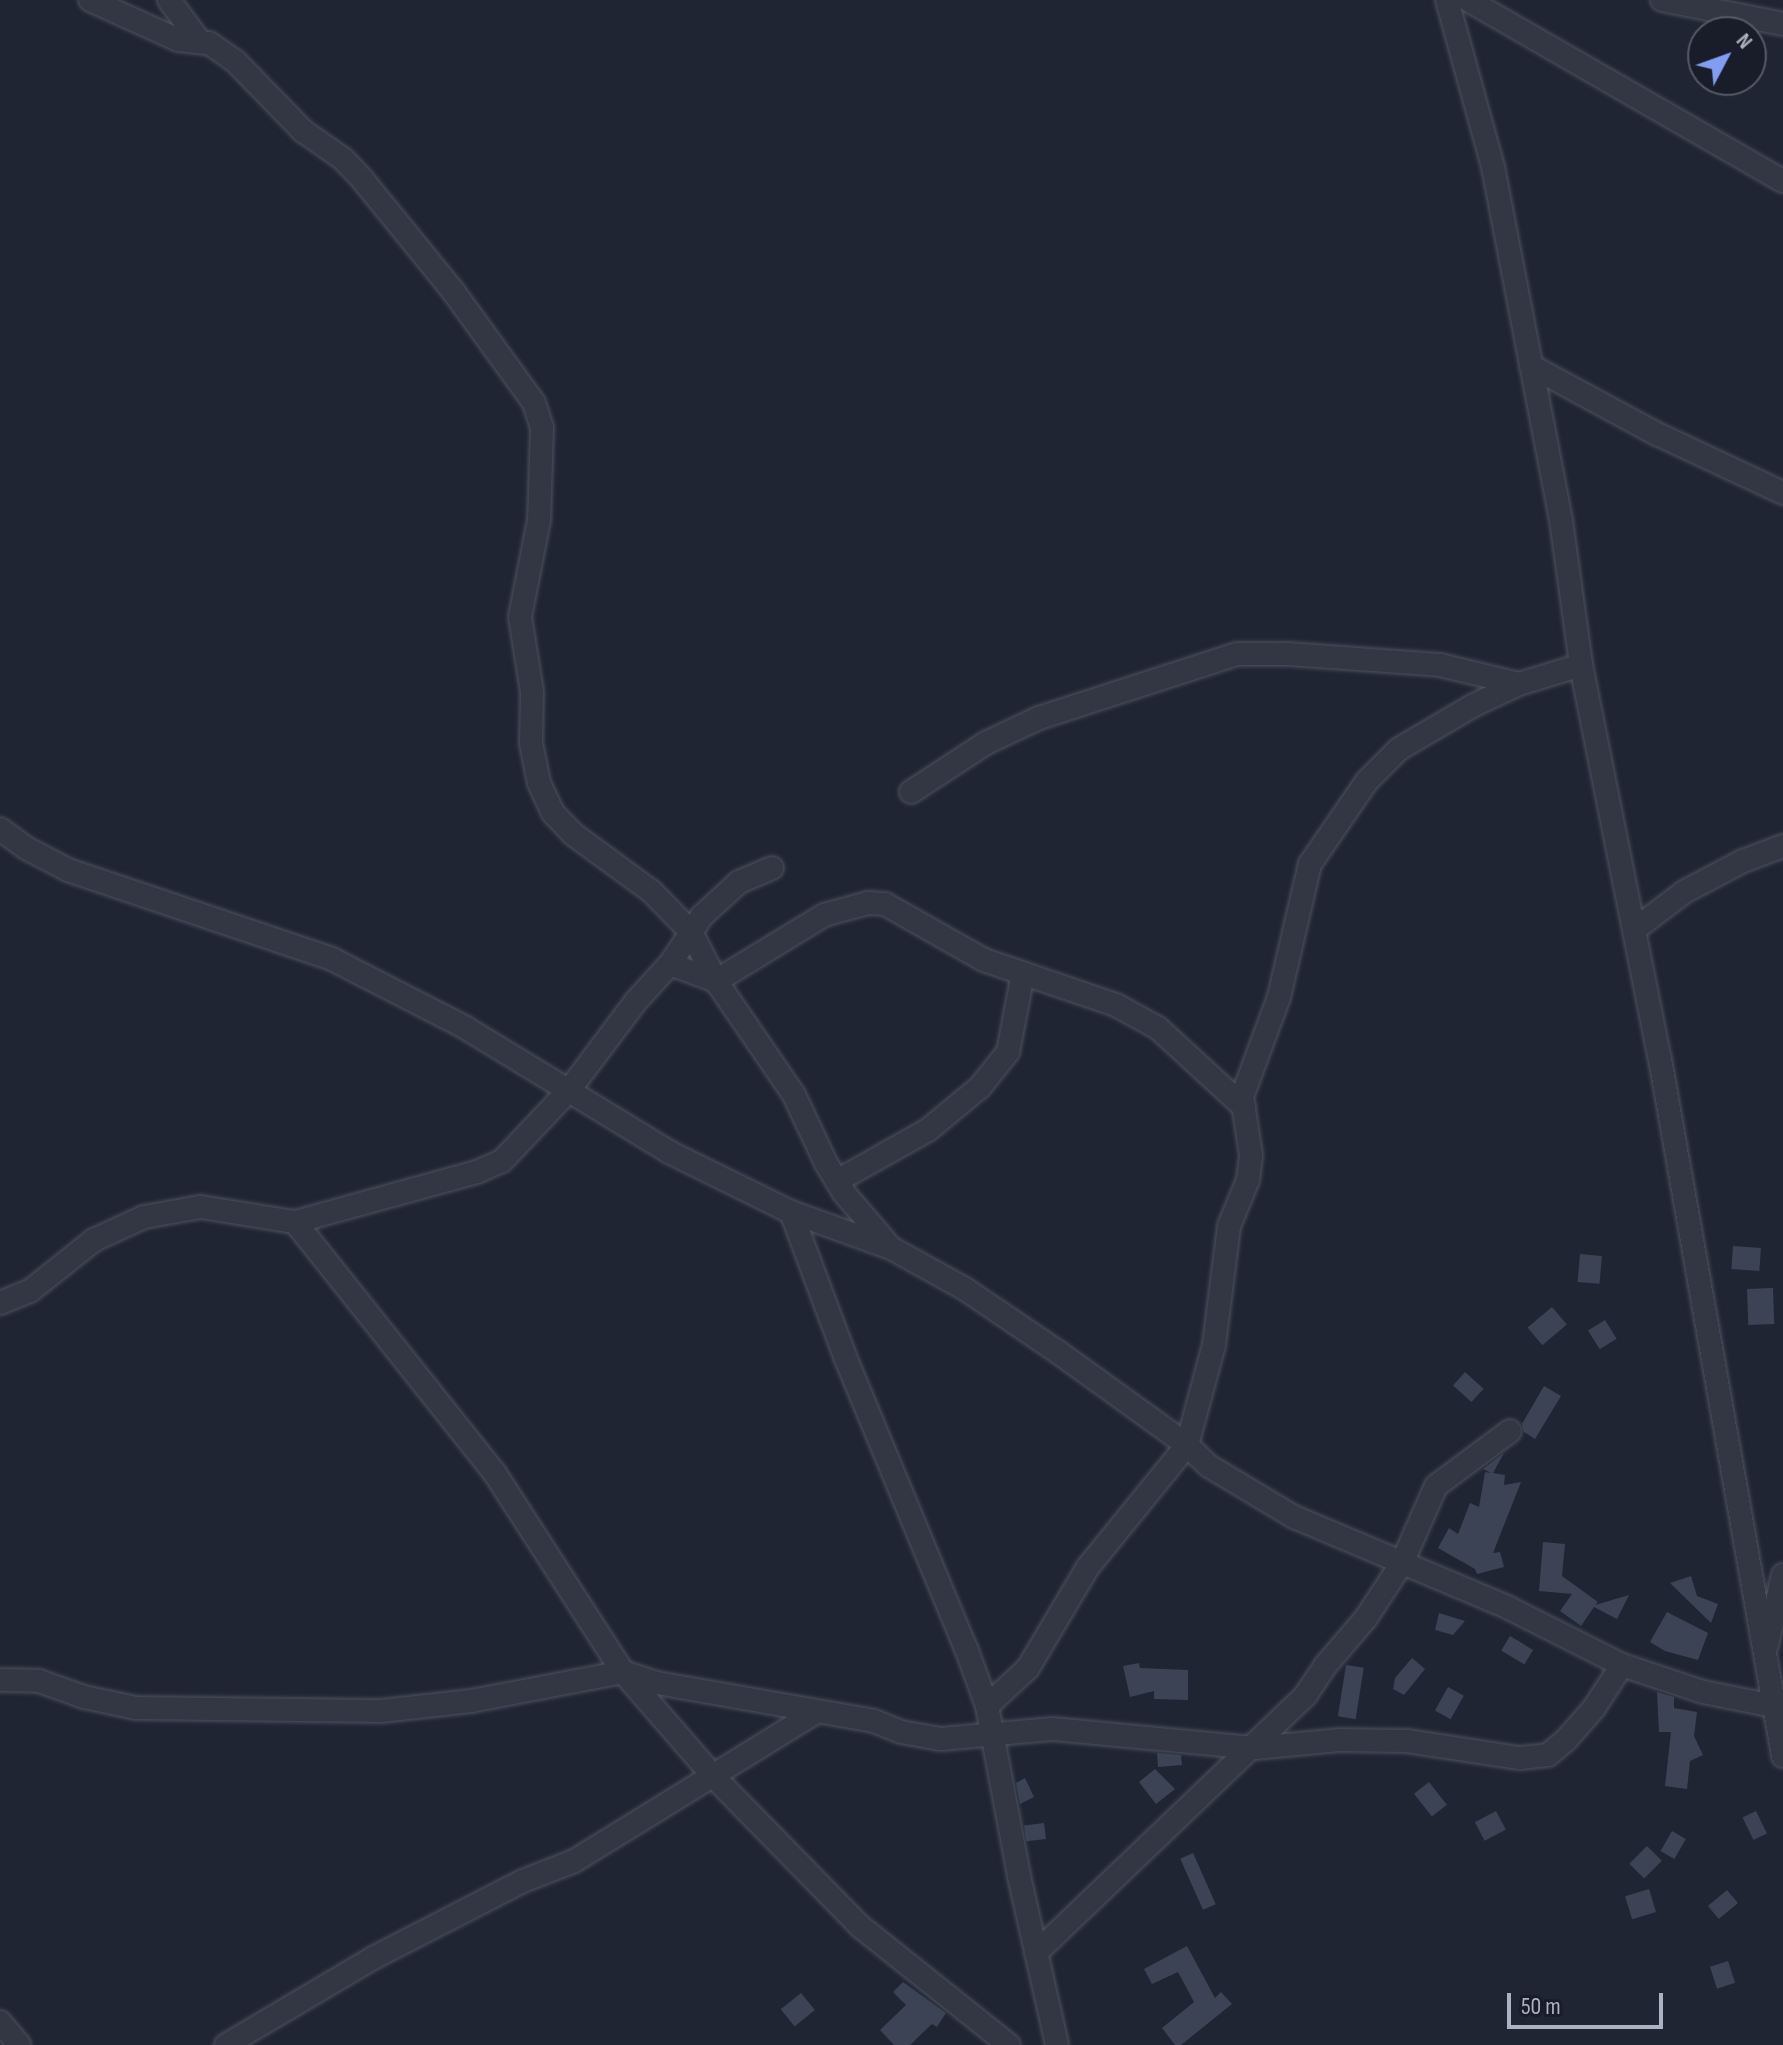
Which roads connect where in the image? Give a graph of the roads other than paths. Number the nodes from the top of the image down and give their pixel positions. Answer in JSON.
{"nodes":[{"id":1,"x":90,"y":0,"type":"edge"},
{"id":2,"x":169,"y":0,"type":"edge"},
{"id":3,"x":1447,"y":0,"type":"edge"},
{"id":4,"x":1468,"y":0,"type":"edge"},
{"id":5,"x":1662,"y":0,"type":"edge"},
{"id":6,"x":1783,"y":24,"type":"edge"},
{"id":7,"x":200,"y":42,"type":"junction"},
{"id":8,"x":1783,"y":181,"type":"edge"},
{"id":9,"x":1531,"y":366,"type":"junction"},
{"id":10,"x":1783,"y":493,"type":"edge"},
{"id":11,"x":1581,"y":665,"type":"junction"},
{"id":12,"x":1519,"y":684,"type":"junction"},
{"id":13,"x":911,"y":792,"type":"dead end"},
{"id":14,"x":0,"y":829,"type":"edge"},
{"id":15,"x":1783,"y":846,"type":"edge"},
{"id":16,"x":772,"y":868,"type":"dead end"},
{"id":17,"x":1634,"y":930,"type":"junction"},
{"id":18,"x":691,"y":932,"type":"junction"},
{"id":19,"x":670,"y":964,"type":"junction"},
{"id":20,"x":1023,"y":973,"type":"junction"},
{"id":21,"x":716,"y":981,"type":"junction"},
{"id":22,"x":570,"y":1089,"type":"junction"},
{"id":23,"x":1244,"y":1107,"type":"junction"},
{"id":24,"x":837,"y":1181,"type":"junction"},
{"id":25,"x":791,"y":1212,"type":"junction"},
{"id":26,"x":295,"y":1222,"type":"junction"},
{"id":27,"x":891,"y":1248,"type":"junction"},
{"id":28,"x":0,"y":1303,"type":"edge"},
{"id":29,"x":1510,"y":1431,"type":"dead end"},
{"id":30,"x":1187,"y":1445,"type":"junction"},
{"id":31,"x":1402,"y":1563,"type":"junction"},
{"id":32,"x":1783,"y":1575,"type":"edge"},
{"id":33,"x":1765,"y":1658,"type":"junction"},
{"id":34,"x":1622,"y":1665,"type":"junction"},
{"id":35,"x":623,"y":1672,"type":"junction"},
{"id":36,"x":0,"y":1680,"type":"edge"},
{"id":37,"x":987,"y":1706,"type":"junction"},
{"id":38,"x":1778,"y":1707,"type":"edge"},
{"id":39,"x":816,"y":1712,"type":"junction"},
{"id":40,"x":994,"y":1736,"type":"junction"},
{"id":41,"x":1255,"y":1748,"type":"junction"},
{"id":42,"x":1783,"y":1756,"type":"edge"},
{"id":43,"x":713,"y":1776,"type":"junction"},
{"id":44,"x":1036,"y":1953,"type":"junction"},
{"id":45,"x":0,"y":2022,"type":"edge"},
{"id":46,"x":19,"y":2045,"type":"edge"},
{"id":47,"x":226,"y":2045,"type":"edge"},
{"id":48,"x":1009,"y":2045,"type":"edge"},
{"id":49,"x":1057,"y":2045,"type":"edge"}],
"edges":[{"from":1,"to":7,"type":"street"},
{"from":2,"to":7,"type":"street"},
{"from":3,"to":9,"type":"street"},
{"from":4,"to":8,"type":"street"},
{"from":5,"to":6,"type":"street"},
{"from":7,"to":18,"type":"street"},
{"from":9,"to":10,"type":"street"},
{"from":9,"to":11,"type":"street"},
{"from":11,"to":12,"type":"street"},
{"from":11,"to":17,"type":"street"},
{"from":12,"to":13,"type":"street"},
{"from":12,"to":23,"type":"street"},
{"from":14,"to":22,"type":"street"},
{"from":15,"to":17,"type":"street"},
{"from":16,"to":18,"type":"street"},
{"from":17,"to":33,"type":"street"},
{"from":18,"to":19,"type":"street"},
{"from":18,"to":21,"type":"street"},
{"from":19,"to":21,"type":"street"},
{"from":19,"to":22,"type":"street"},
{"from":20,"to":21,"type":"street"},
{"from":20,"to":23,"type":"street"},
{"from":20,"to":24,"type":"street"},
{"from":21,"to":24,"type":"street"},
{"from":22,"to":25,"type":"street"},
{"from":22,"to":26,"type":"street"},
{"from":23,"to":30,"type":"street"},
{"from":24,"to":27,"type":"street"},
{"from":25,"to":27,"type":"street"},
{"from":25,"to":37,"type":"street"},
{"from":26,"to":28,"type":"street"},
{"from":26,"to":35,"type":"street"},
{"from":27,"to":30,"type":"street"},
{"from":29,"to":31,"type":"street"},
{"from":30,"to":31,"type":"street"},
{"from":30,"to":37,"type":"street"},
{"from":31,"to":34,"type":"street"},
{"from":31,"to":41,"type":"street"},
{"from":32,"to":33,"type":"street"},
{"from":33,"to":38,"type":"street"},
{"from":34,"to":38,"type":"street"},
{"from":34,"to":41,"type":"street"},
{"from":35,"to":36,"type":"street"},
{"from":35,"to":39,"type":"street"},
{"from":35,"to":43,"type":"street"},
{"from":37,"to":40,"type":"street"},
{"from":38,"to":42,"type":"street"},
{"from":39,"to":40,"type":"street"},
{"from":39,"to":43,"type":"street"},
{"from":40,"to":41,"type":"street"},
{"from":40,"to":44,"type":"street"},
{"from":41,"to":44,"type":"street"},
{"from":43,"to":47,"type":"street"},
{"from":43,"to":48,"type":"street"},
{"from":44,"to":49,"type":"street"},
{"from":45,"to":46,"type":"street"}]}
